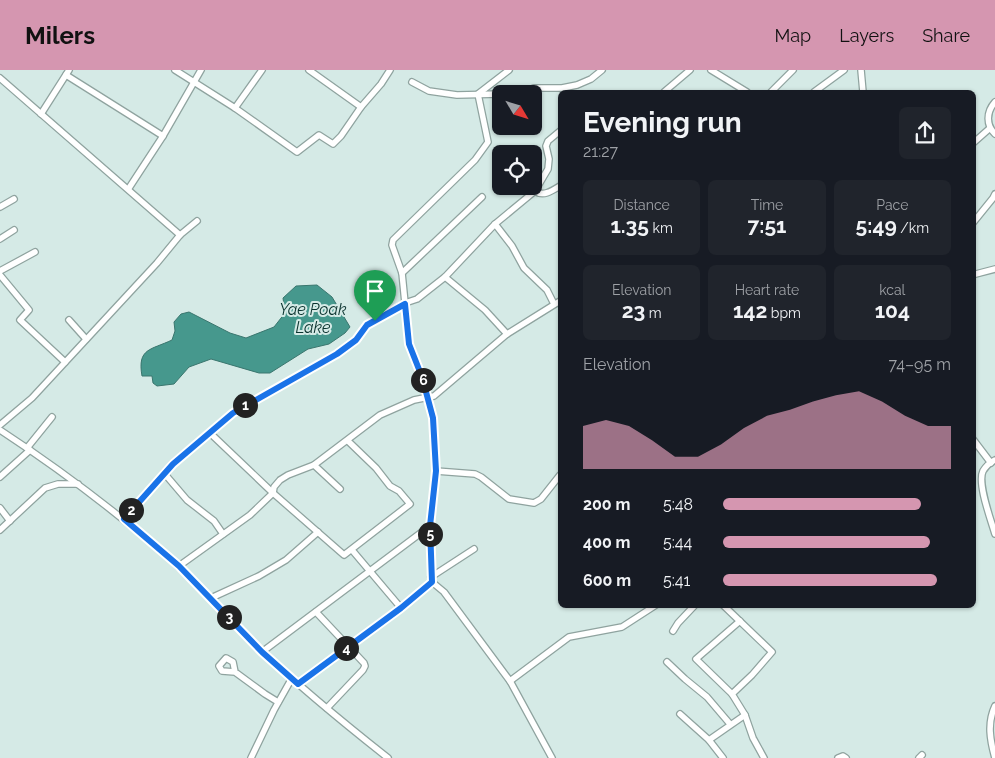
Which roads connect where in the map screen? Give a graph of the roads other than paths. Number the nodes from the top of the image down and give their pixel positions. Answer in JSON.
{"nodes":[{"id":1,"x":175,"y":70,"type":"edge"},
{"id":2,"x":201,"y":70,"type":"edge"},
{"id":3,"x":262,"y":70,"type":"edge"},
{"id":4,"x":309,"y":70,"type":"edge"},
{"id":5,"x":390,"y":70,"type":"edge"},
{"id":6,"x":509,"y":70,"type":"edge"},
{"id":7,"x":602,"y":70,"type":"edge"},
{"id":8,"x":690,"y":70,"type":"edge"},
{"id":9,"x":711,"y":70,"type":"edge"},
{"id":10,"x":793,"y":70,"type":"edge"},
{"id":11,"x":844,"y":70,"type":"edge"},
{"id":12,"x":861,"y":70,"type":"edge"},
{"id":13,"x":837,"y":72,"type":"edge"},
{"id":14,"x":68,"y":73,"type":"edge"},
{"id":15,"x":0,"y":78,"type":"edge"},
{"id":16,"x":194,"y":82,"type":"junction"},
{"id":17,"x":412,"y":82,"type":"dead end"},
{"id":18,"x":542,"y":89,"type":"edge"},
{"id":19,"x":564,"y":90,"type":"edge"},
{"id":20,"x":666,"y":90,"type":"edge"},
{"id":21,"x":744,"y":90,"type":"edge"},
{"id":22,"x":773,"y":90,"type":"edge"},
{"id":23,"x":816,"y":90,"type":"edge"},
{"id":24,"x":863,"y":90,"type":"edge"},
{"id":25,"x":478,"y":94,"type":"junction"},
{"id":26,"x":492,"y":94,"type":"edge"},
{"id":27,"x":995,"y":102,"type":"edge"},
{"id":28,"x":361,"y":107,"type":"junction"},
{"id":29,"x":235,"y":108,"type":"junction"},
{"id":30,"x":42,"y":114,"type":"junction"},
{"id":31,"x":989,"y":129,"type":"junction"},
{"id":32,"x":558,"y":133,"type":"edge"},
{"id":33,"x":995,"y":134,"type":"edge"},
{"id":34,"x":163,"y":136,"type":"junction"},
{"id":35,"x":976,"y":140,"type":"edge"},
{"id":36,"x":542,"y":179,"type":"edge"},
{"id":37,"x":558,"y":187,"type":"edge"},
{"id":38,"x":129,"y":188,"type":"junction"},
{"id":39,"x":542,"y":194,"type":"edge"},
{"id":40,"x":530,"y":195,"type":"edge"},
{"id":41,"x":482,"y":197,"type":"dead end"},
{"id":42,"x":995,"y":198,"type":"edge"},
{"id":43,"x":14,"y":199,"type":"dead end"},
{"id":44,"x":0,"y":207,"type":"edge"},
{"id":45,"x":976,"y":219,"type":"edge"},
{"id":46,"x":197,"y":221,"type":"dead end"},
{"id":47,"x":495,"y":224,"type":"junction"},
{"id":48,"x":14,"y":230,"type":"dead end"},
{"id":49,"x":180,"y":234,"type":"junction"},
{"id":50,"x":0,"y":238,"type":"edge"},
{"id":51,"x":35,"y":252,"type":"dead end"},
{"id":52,"x":995,"y":269,"type":"edge"},
{"id":53,"x":0,"y":271,"type":"edge"},
{"id":54,"x":402,"y":273,"type":"junction"},
{"id":55,"x":976,"y":274,"type":"edge"},
{"id":56,"x":0,"y":275,"type":"edge"},
{"id":57,"x":445,"y":277,"type":"junction"},
{"id":58,"x":557,"y":302,"type":"edge"},
{"id":59,"x":405,"y":304,"type":"junction"},
{"id":60,"x":69,"y":320,"type":"dead end"},
{"id":61,"x":507,"y":334,"type":"junction"},
{"id":62,"x":86,"y":339,"type":"junction"},
{"id":63,"x":65,"y":362,"type":"junction"},
{"id":64,"x":427,"y":397,"type":"junction"},
{"id":65,"x":52,"y":418,"type":"dead end"},
{"id":66,"x":0,"y":425,"type":"edge"},
{"id":67,"x":0,"y":430,"type":"edge"},
{"id":68,"x":210,"y":433,"type":"junction"},
{"id":69,"x":348,"y":441,"type":"junction"},
{"id":70,"x":976,"y":442,"type":"edge"},
{"id":71,"x":28,"y":449,"type":"junction"},
{"id":72,"x":993,"y":461,"type":"edge"},
{"id":73,"x":314,"y":465,"type":"junction"},
{"id":74,"x":436,"y":471,"type":"junction"},
{"id":75,"x":164,"y":473,"type":"junction"},
{"id":76,"x":0,"y":477,"type":"edge"},
{"id":77,"x":558,"y":477,"type":"edge"},
{"id":78,"x":78,"y":484,"type":"junction"},
{"id":79,"x":340,"y":489,"type":"dead end"},
{"id":80,"x":273,"y":493,"type":"junction"},
{"id":81,"x":0,"y":508,"type":"edge"},
{"id":82,"x":124,"y":519,"type":"junction"},
{"id":83,"x":10,"y":521,"type":"junction"},
{"id":84,"x":430,"y":526,"type":"junction"},
{"id":85,"x":0,"y":530,"type":"edge"},
{"id":86,"x":318,"y":532,"type":"junction"},
{"id":87,"x":223,"y":534,"type":"junction"},
{"id":88,"x":995,"y":534,"type":"edge"},
{"id":89,"x":474,"y":549,"type":"dead end"},
{"id":90,"x":352,"y":550,"type":"junction"},
{"id":91,"x":179,"y":566,"type":"junction"},
{"id":92,"x":369,"y":571,"type":"junction"},
{"id":93,"x":432,"y":580,"type":"junction"},
{"id":94,"x":211,"y":598,"type":"junction"},
{"id":95,"x":401,"y":608,"type":"junction"},
{"id":96,"x":651,"y":608,"type":"edge"},
{"id":97,"x":692,"y":608,"type":"edge"},
{"id":98,"x":726,"y":608,"type":"edge"},
{"id":99,"x":316,"y":612,"type":"junction"},
{"id":100,"x":740,"y":621,"type":"junction"},
{"id":101,"x":674,"y":631,"type":"dead end"},
{"id":102,"x":348,"y":647,"type":"junction"},
{"id":103,"x":262,"y":652,"type":"junction"},
{"id":104,"x":667,"y":662,"type":"dead end"},
{"id":105,"x":235,"y":672,"type":"dead end"},
{"id":106,"x":292,"y":678,"type":"junction"},
{"id":107,"x":510,"y":681,"type":"junction"},
{"id":108,"x":298,"y":684,"type":"junction"},
{"id":109,"x":732,"y":694,"type":"junction"},
{"id":110,"x":278,"y":702,"type":"junction"},
{"id":111,"x":995,"y":706,"type":"edge"},
{"id":112,"x":327,"y":708,"type":"junction"},
{"id":113,"x":680,"y":714,"type":"dead end"},
{"id":114,"x":745,"y":715,"type":"junction"},
{"id":115,"x":730,"y":724,"type":"junction"},
{"id":116,"x":709,"y":740,"type":"junction"},
{"id":117,"x":251,"y":758,"type":"edge"},
{"id":118,"x":388,"y":758,"type":"edge"},
{"id":119,"x":552,"y":758,"type":"edge"},
{"id":120,"x":723,"y":758,"type":"edge"},
{"id":121,"x":764,"y":758,"type":"edge"},
{"id":122,"x":838,"y":758,"type":"edge"},
{"id":123,"x":846,"y":758,"type":"edge"},
{"id":124,"x":995,"y":758,"type":"edge"}],
"edges":[{"from":1,"to":16,"type":"street"},
{"from":2,"to":16,"type":"street"},
{"from":3,"to":29,"type":"street"},
{"from":4,"to":28,"type":"street"},
{"from":5,"to":28,"type":"street"},
{"from":6,"to":25,"type":"street"},
{"from":7,"to":19,"type":"street"},
{"from":8,"to":20,"type":"street"},
{"from":9,"to":21,"type":"street"},
{"from":10,"to":22,"type":"street"},
{"from":11,"to":13,"type":"street"},
{"from":12,"to":24,"type":"street"},
{"from":13,"to":23,"type":"street"},
{"from":14,"to":30,"type":"street"},
{"from":14,"to":34,"type":"street"},
{"from":15,"to":30,"type":"street"},
{"from":16,"to":29,"type":"street"},
{"from":16,"to":34,"type":"street"},
{"from":17,"to":25,"type":"street"},
{"from":18,"to":19,"type":"street"},
{"from":25,"to":26,"type":"street"},
{"from":25,"to":54,"type":"street"},
{"from":27,"to":31,"type":"street"},
{"from":28,"to":29,"type":"street"},
{"from":30,"to":38,"type":"street"},
{"from":31,"to":33,"type":"street"},
{"from":31,"to":35,"type":"street"},
{"from":32,"to":36,"type":"street"},
{"from":34,"to":38,"type":"street"},
{"from":37,"to":39,"type":"street"},
{"from":38,"to":49,"type":"street"},
{"from":40,"to":47,"type":"street"},
{"from":41,"to":54,"type":"street"},
{"from":42,"to":45,"type":"street"},
{"from":43,"to":44,"type":"street"},
{"from":46,"to":49,"type":"street"},
{"from":47,"to":57,"type":"street"},
{"from":47,"to":58,"type":"street"},
{"from":48,"to":50,"type":"street"},
{"from":49,"to":62,"type":"street"},
{"from":51,"to":53,"type":"street"},
{"from":52,"to":55,"type":"street"},
{"from":54,"to":59,"type":"street"},
{"from":56,"to":63,"type":"street"},
{"from":57,"to":59,"type":"street"},
{"from":57,"to":61,"type":"street"},
{"from":58,"to":61,"type":"street"},
{"from":59,"to":64,"type":"street"},
{"from":59,"to":68,"type":"street"},
{"from":60,"to":62,"type":"street"},
{"from":61,"to":64,"type":"street"},
{"from":62,"to":63,"type":"street"},
{"from":63,"to":66,"type":"street"},
{"from":64,"to":69,"type":"street"},
{"from":64,"to":74,"type":"street"},
{"from":65,"to":71,"type":"street"},
{"from":67,"to":71,"type":"street"},
{"from":68,"to":75,"type":"street"},
{"from":68,"to":80,"type":"street"},
{"from":69,"to":73,"type":"street"},
{"from":69,"to":90,"type":"street"},
{"from":70,"to":72,"type":"street"},
{"from":71,"to":76,"type":"street"},
{"from":71,"to":78,"type":"street"},
{"from":72,"to":88,"type":"street"},
{"from":73,"to":79,"type":"street"},
{"from":73,"to":80,"type":"street"},
{"from":74,"to":77,"type":"street"},
{"from":74,"to":84,"type":"street"},
{"from":75,"to":82,"type":"street"},
{"from":75,"to":87,"type":"street"},
{"from":78,"to":82,"type":"street"},
{"from":78,"to":83,"type":"street"},
{"from":80,"to":86,"type":"street"},
{"from":80,"to":87,"type":"street"},
{"from":81,"to":83,"type":"street"},
{"from":82,"to":91,"type":"street"},
{"from":83,"to":85,"type":"street"},
{"from":84,"to":92,"type":"street"},
{"from":84,"to":93,"type":"street"},
{"from":86,"to":90,"type":"street"},
{"from":86,"to":94,"type":"street"},
{"from":87,"to":91,"type":"street"},
{"from":89,"to":93,"type":"street"},
{"from":90,"to":92,"type":"street"},
{"from":91,"to":94,"type":"street"},
{"from":92,"to":95,"type":"street"},
{"from":92,"to":99,"type":"street"},
{"from":93,"to":95,"type":"street"},
{"from":93,"to":107,"type":"street"},
{"from":94,"to":103,"type":"street"},
{"from":95,"to":102,"type":"street"},
{"from":96,"to":107,"type":"street"},
{"from":97,"to":101,"type":"street"},
{"from":98,"to":100,"type":"street"},
{"from":99,"to":102,"type":"street"},
{"from":99,"to":103,"type":"street"},
{"from":100,"to":109,"type":"street"},
{"from":100,"to":109,"type":"street"},
{"from":102,"to":108,"type":"street"},
{"from":102,"to":112,"type":"street"},
{"from":103,"to":106,"type":"street"},
{"from":104,"to":115,"type":"street"},
{"from":105,"to":110,"type":"street"},
{"from":106,"to":108,"type":"street"},
{"from":106,"to":110,"type":"street"},
{"from":107,"to":119,"type":"street"},
{"from":108,"to":112,"type":"street"},
{"from":109,"to":114,"type":"street"},
{"from":110,"to":117,"type":"street"},
{"from":111,"to":124,"type":"street"},
{"from":112,"to":118,"type":"street"},
{"from":113,"to":116,"type":"street"},
{"from":114,"to":115,"type":"street"},
{"from":114,"to":121,"type":"street"},
{"from":115,"to":116,"type":"street"},
{"from":116,"to":120,"type":"street"},
{"from":122,"to":123,"type":"street"}]}
